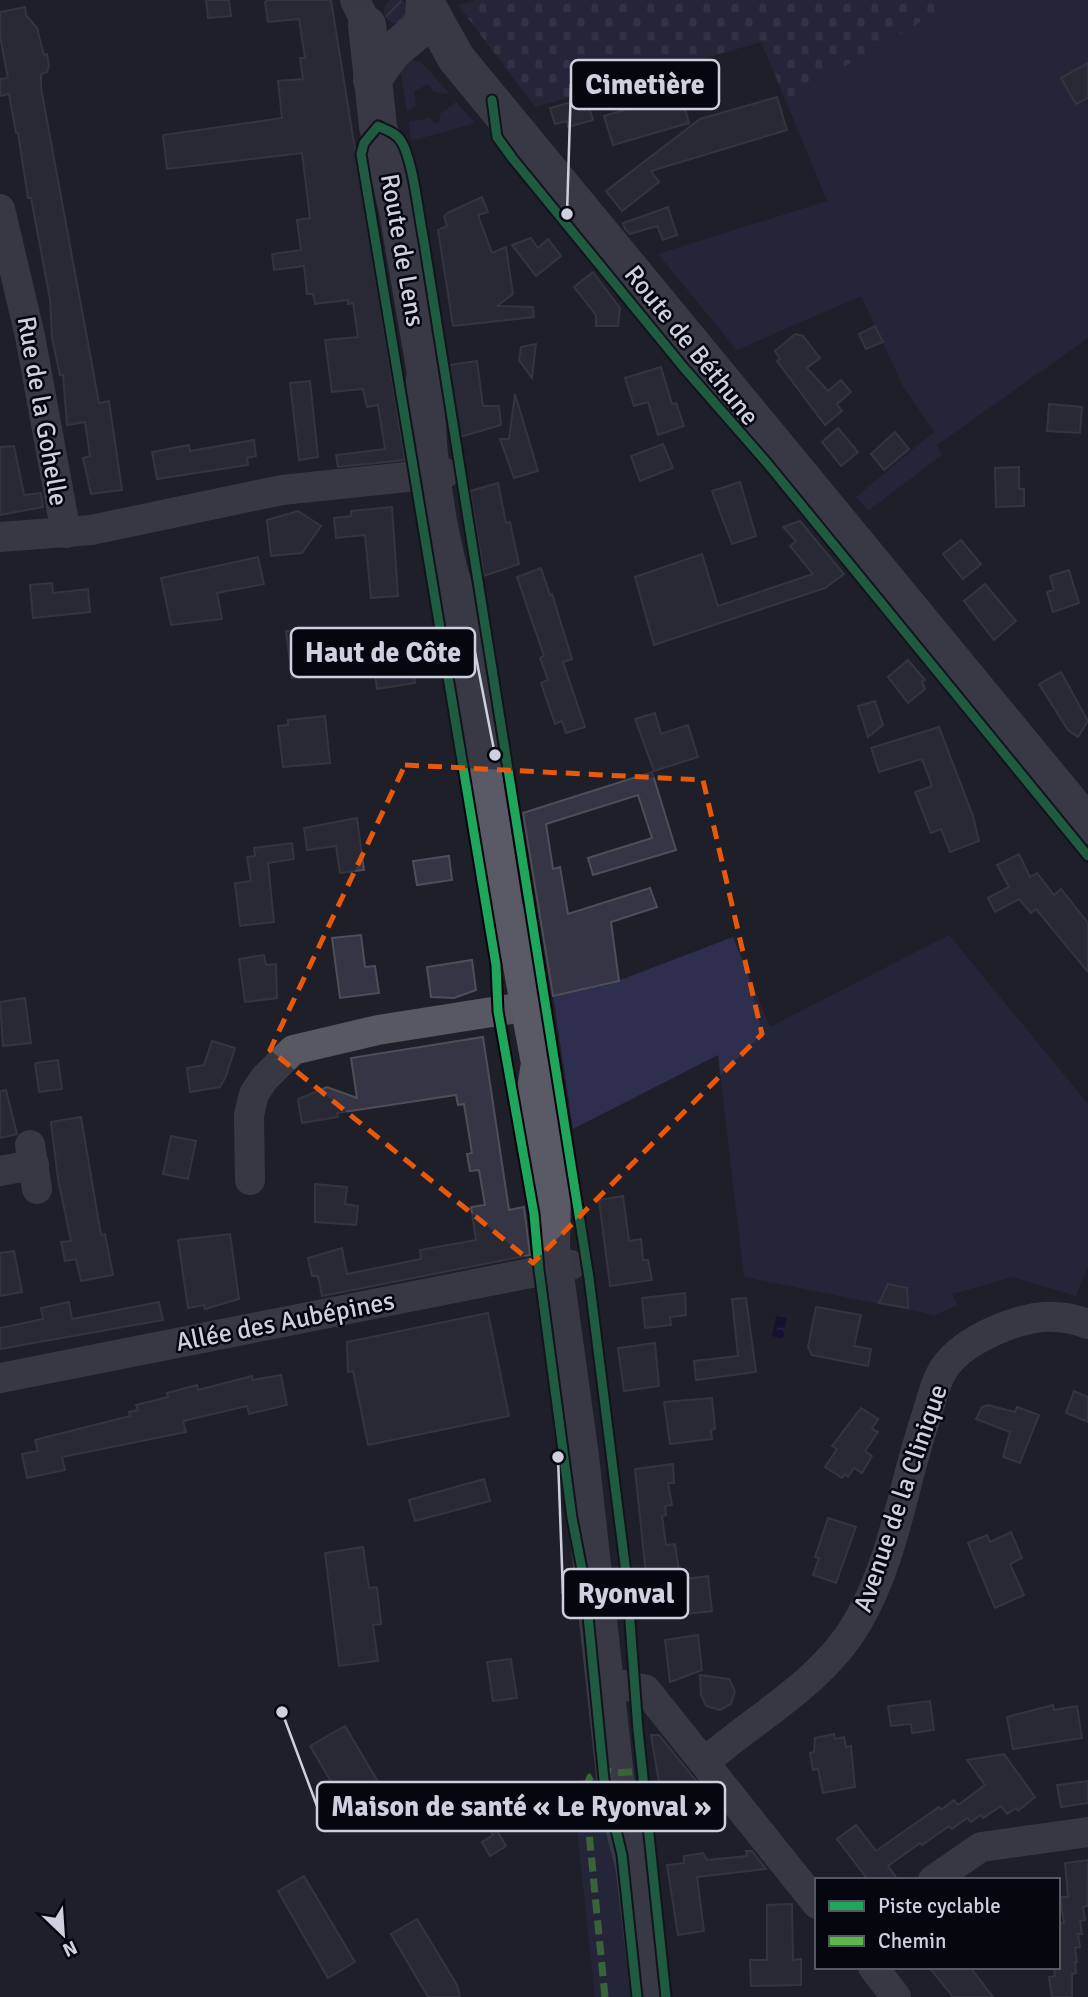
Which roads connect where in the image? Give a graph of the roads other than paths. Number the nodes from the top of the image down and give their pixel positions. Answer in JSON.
{"nodes":[{"id":1,"x":426,"y":2,"type":"edge"},
{"id":2,"x":363,"y":11,"type":"edge"},
{"id":3,"x":407,"y":40,"type":"junction"},
{"id":4,"x":456,"y":58,"type":"junction"},
{"id":5,"x":372,"y":80,"type":"junction"},
{"id":6,"x":0,"y":209,"type":"edge"},
{"id":7,"x":437,"y":473,"type":"junction"},
{"id":8,"x":66,"y":533,"type":"junction"},
{"id":9,"x":0,"y":537,"type":"edge"},
{"id":10,"x":1088,"y":825,"type":"edge"},
{"id":11,"x":522,"y":1008,"type":"junction"},
{"id":12,"x":34,"y":1166,"type":"dead end"},
{"id":13,"x":0,"y":1171,"type":"edge"},
{"id":14,"x":250,"y":1180,"type":"dead end"},
{"id":15,"x":562,"y":1266,"type":"junction"},
{"id":16,"x":1088,"y":1324,"type":"edge"},
{"id":17,"x":0,"y":1378,"type":"edge"},
{"id":18,"x":614,"y":1686,"type":"junction"},
{"id":19,"x":705,"y":1762,"type":"junction"},
{"id":20,"x":1088,"y":1832,"type":"edge"},
{"id":21,"x":936,"y":1878,"type":"edge"},
{"id":22,"x":815,"y":1901,"type":"edge"},
{"id":23,"x":875,"y":1969,"type":"edge"},
{"id":24,"x":650,"y":1997,"type":"edge"},
{"id":25,"x":896,"y":1997,"type":"edge"}],
"edges":[{"from":1,"to":3,"type":"main road"},
{"from":1,"to":4,"type":"main road","name":"Route de Béthune"},
{"from":2,"to":3,"type":"main road"},
{"from":2,"to":5,"type":"main road","name":"Route de Lens"},
{"from":3,"to":4,"type":"main road"},
{"from":3,"to":5,"type":"main road"},
{"from":4,"to":10,"type":"main road","name":"Route de Béthune"},
{"from":5,"to":7,"type":"main road","name":"Route de Lens"},
{"from":6,"to":8,"type":"street","name":"Rue de la Gohelle"},
{"from":7,"to":8,"type":"street"},
{"from":7,"to":11,"type":"main road","name":"Route de Lens"},
{"from":8,"to":9,"type":"street"},
{"from":11,"to":14,"type":"street"},
{"from":11,"to":15,"type":"main road","name":"Route de Lens"},
{"from":12,"to":13,"type":"street"},
{"from":15,"to":17,"type":"street","name":"Allée des Aubépines"},
{"from":15,"to":18,"type":"main road","name":"Route de Lens"},
{"from":16,"to":19,"type":"street","name":"Avenue de la Clinique"},
{"from":18,"to":19,"type":"street"},
{"from":18,"to":24,"type":"main road","name":"Route de Lens"},
{"from":19,"to":22,"type":"street"},
{"from":20,"to":21,"type":"street"},
{"from":23,"to":25,"type":"street"}]}
